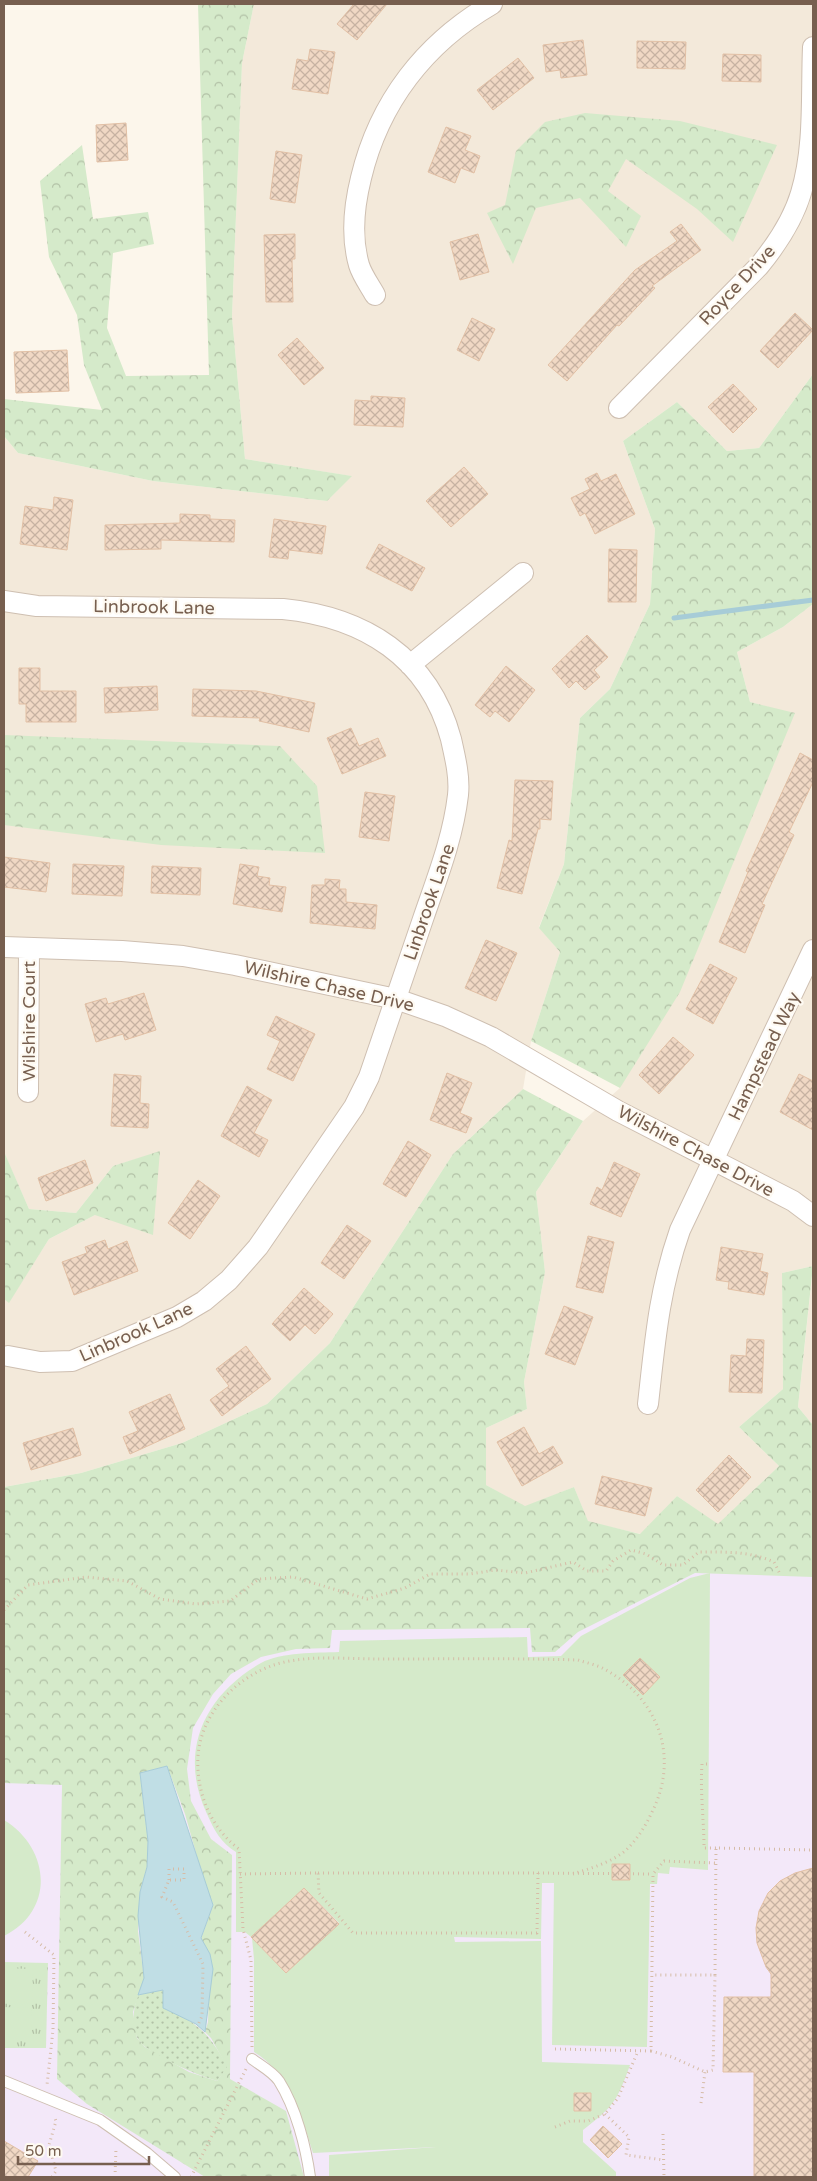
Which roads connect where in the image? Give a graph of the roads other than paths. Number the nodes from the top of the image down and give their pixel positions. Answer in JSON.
{"nodes":[{"id":1,"x":492,"y":4,"type":"edge"},
{"id":2,"x":813,"y":47,"type":"edge"},
{"id":3,"x":375,"y":295,"type":"dead end"},
{"id":4,"x":618,"y":408,"type":"dead end"},
{"id":5,"x":522,"y":573,"type":"dead end"},
{"id":6,"x":4,"y":601,"type":"edge"},
{"id":7,"x":410,"y":665,"type":"junction"},
{"id":8,"x":4,"y":947,"type":"edge"},
{"id":9,"x":29,"y":950,"type":"junction"},
{"id":10,"x":813,"y":950,"type":"edge"},
{"id":11,"x":396,"y":999,"type":"junction"},
{"id":12,"x":28,"y":1092,"type":"dead end"},
{"id":13,"x":714,"y":1162,"type":"junction"},
{"id":14,"x":813,"y":1216,"type":"edge"},
{"id":15,"x":8,"y":1356,"type":"dead end"},
{"id":16,"x":648,"y":1404,"type":"dead end"},
{"id":17,"x":252,"y":2058,"type":"road end"},
{"id":18,"x":4,"y":2081,"type":"edge"},
{"id":19,"x":175,"y":2177,"type":"edge"},
{"id":20,"x":310,"y":2177,"type":"edge"}],
"edges":[{"from":1,"to":3,"type":"street"},
{"from":2,"to":4,"type":"street","name":"Royce Drive"},
{"from":5,"to":7,"type":"street"},
{"from":6,"to":7,"type":"street","name":"Linbrook Lane"},
{"from":7,"to":11,"type":"street","name":"Linbrook Lane"},
{"from":8,"to":9,"type":"street","name":"Wilshire Chase Drive"},
{"from":9,"to":11,"type":"street","name":"Wilshire Chase Drive"},
{"from":9,"to":12,"type":"street","name":"Wilshire Court"},
{"from":10,"to":13,"type":"street","name":"Hampstead Way"},
{"from":11,"to":13,"type":"street","name":"Wilshire Chase Drive"},
{"from":11,"to":15,"type":"street","name":"Linbrook Lane"},
{"from":13,"to":14,"type":"street","name":"Wilshire Chase Drive"},
{"from":13,"to":16,"type":"street","name":"Hampstead Way"},
{"from":17,"to":20,"type":"lane"},
{"from":18,"to":19,"type":"lane"}]}
